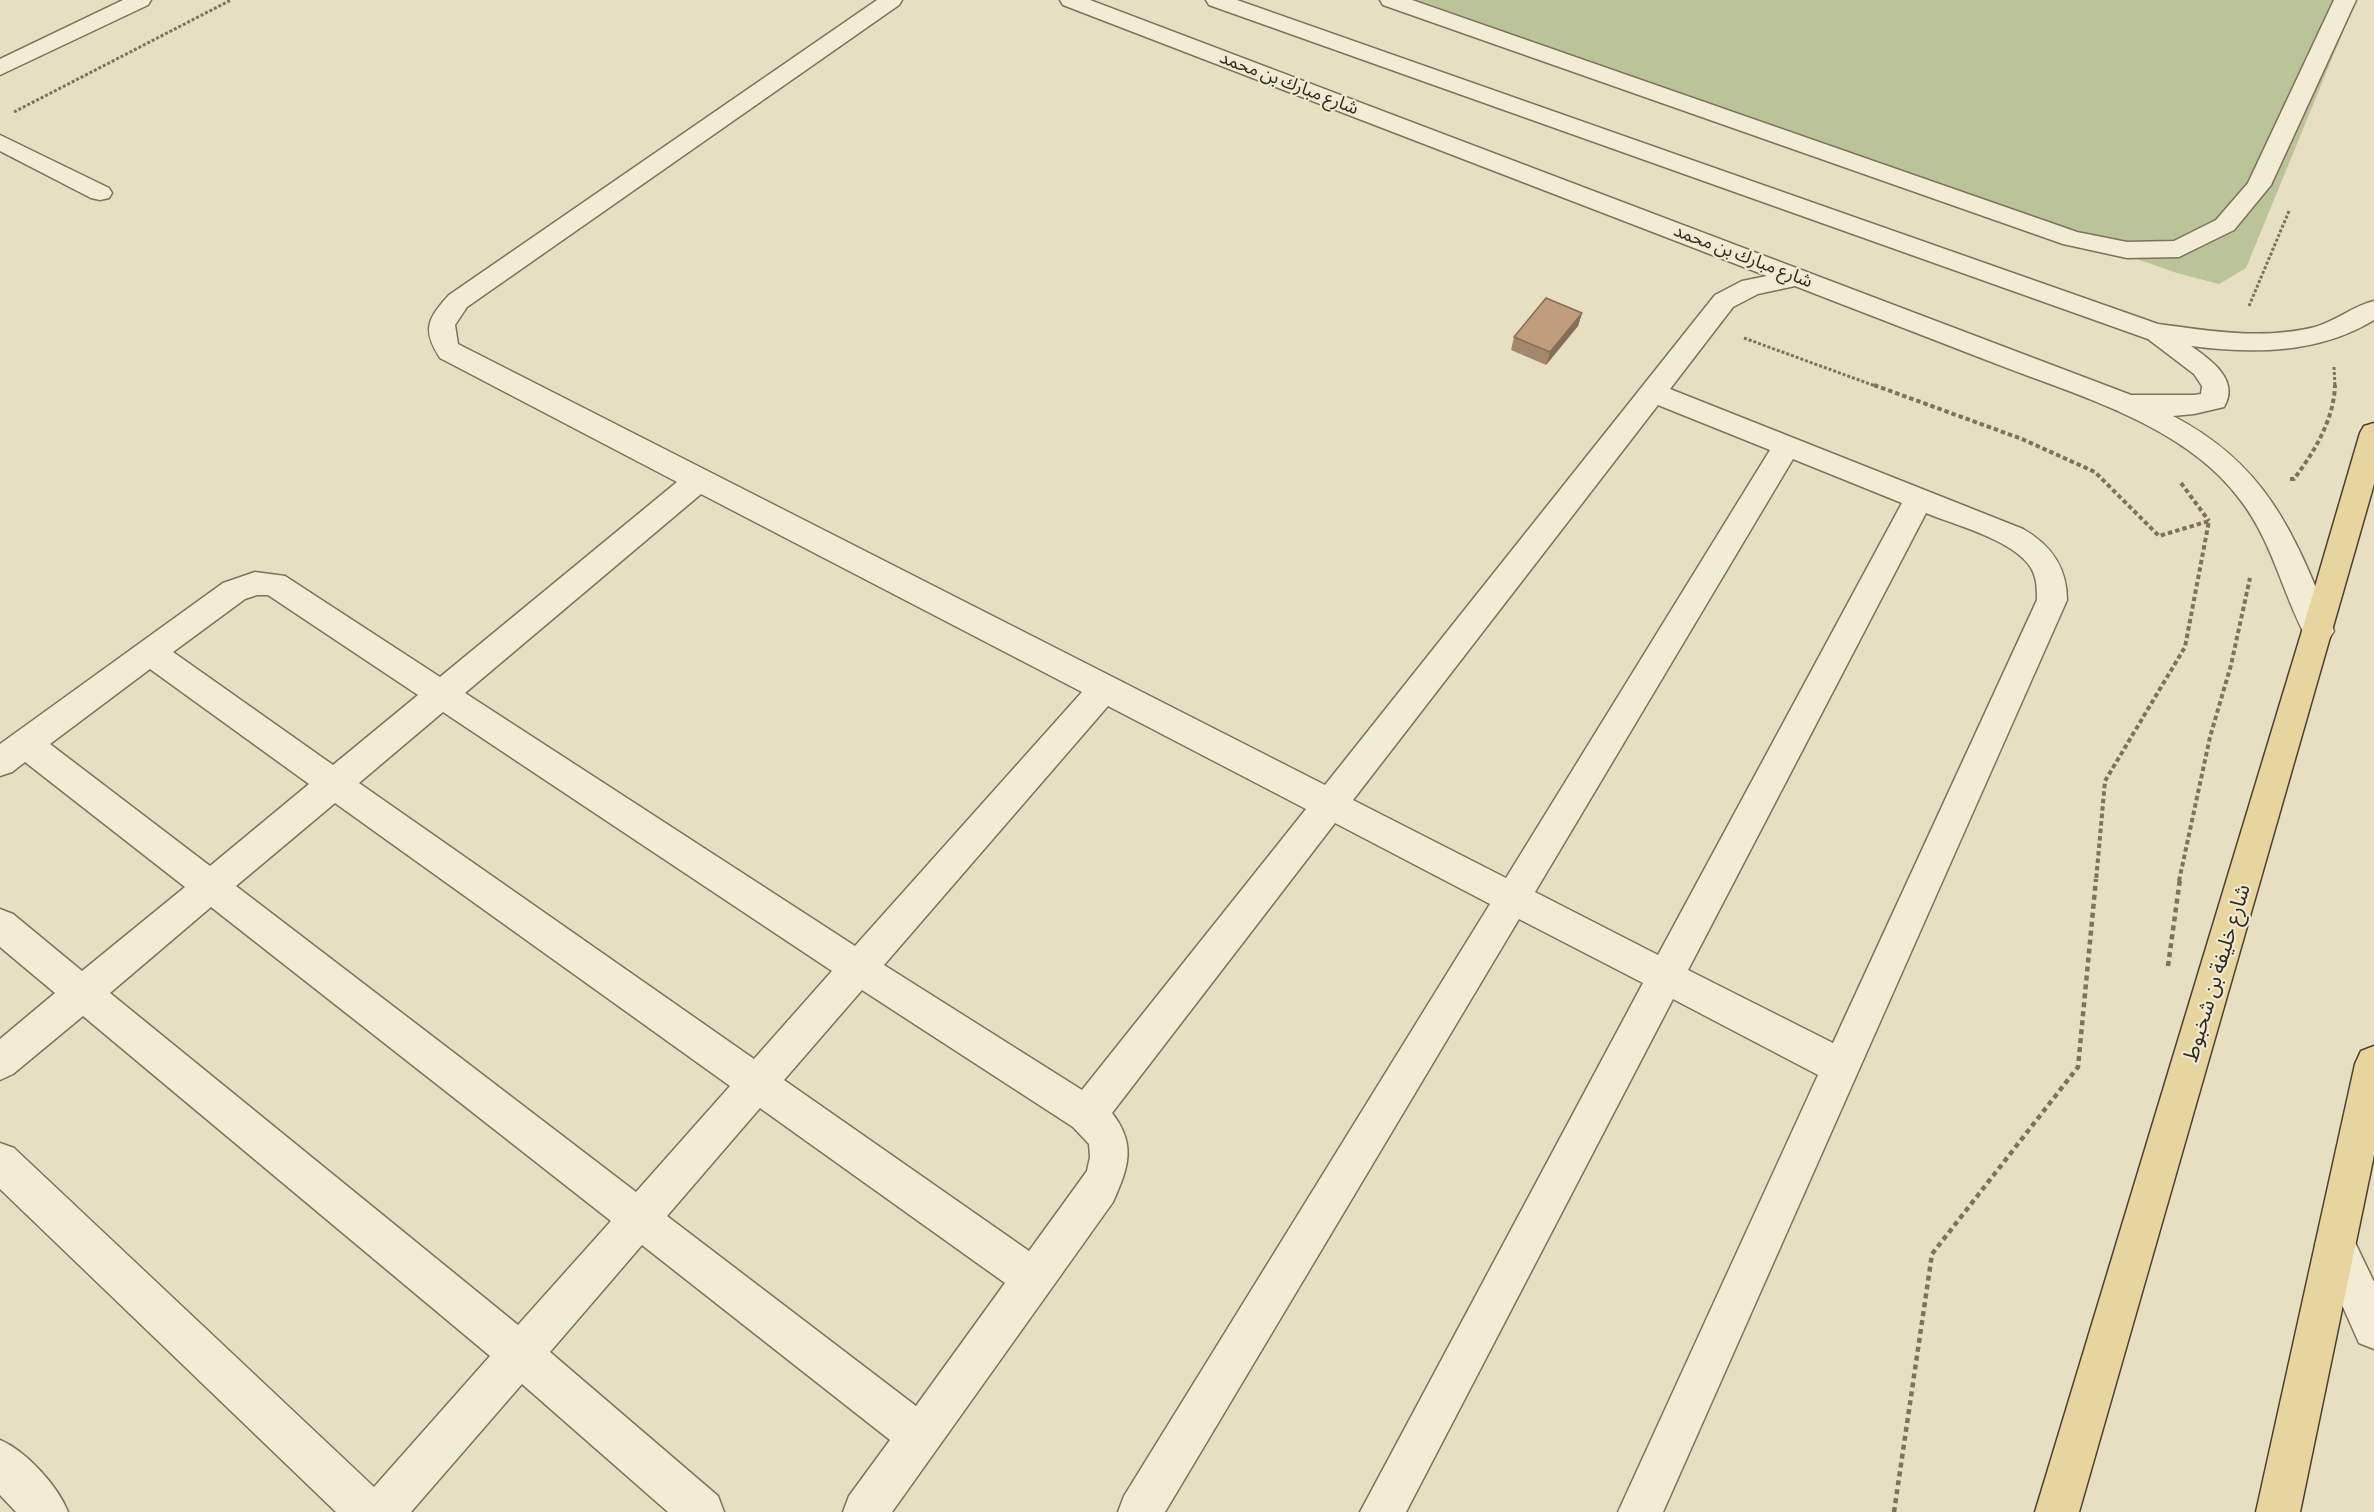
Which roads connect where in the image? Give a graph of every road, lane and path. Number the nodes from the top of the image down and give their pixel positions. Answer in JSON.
{"nodes":[{"id":1,"x":140,"y":0,"type":"edge"},
{"id":2,"x":231,"y":0,"type":"edge"},
{"id":3,"x":891,"y":0,"type":"edge"},
{"id":4,"x":1071,"y":0,"type":"edge"},
{"id":5,"x":1217,"y":0,"type":"edge"},
{"id":6,"x":1391,"y":0,"type":"edge"},
{"id":7,"x":2345,"y":0,"type":"edge"},
{"id":8,"x":0,"y":68,"type":"edge"},
{"id":9,"x":10,"y":114,"type":"dead end"},
{"id":10,"x":0,"y":142,"type":"edge"},
{"id":11,"x":100,"y":193,"type":"dead end"},
{"id":12,"x":1697,"y":238,"type":"junction"},
{"id":13,"x":1800,"y":277,"type":"junction"},
{"id":14,"x":2374,"y":309,"type":"edge"},
{"id":15,"x":1715,"y":312,"type":"junction"},
{"id":16,"x":2154,"y":332,"type":"junction"},
{"id":17,"x":2310,"y":337,"type":"junction"},
{"id":18,"x":1652,"y":392,"type":"junction"},
{"id":19,"x":2120,"y":401,"type":"junction"},
{"id":20,"x":2374,"y":433,"type":"edge"},
{"id":21,"x":1787,"y":446,"type":"junction"},
{"id":22,"x":698,"y":481,"type":"junction"},
{"id":23,"x":2247,"y":487,"type":"junction"},
{"id":24,"x":1919,"y":498,"type":"junction"},
{"id":25,"x":2252,"y":569,"type":"dead end"},
{"id":26,"x":2318,"y":631,"type":"junction"},
{"id":27,"x":150,"y":653,"type":"junction"},
{"id":28,"x":1104,"y":689,"type":"junction"},
{"id":29,"x":442,"y":693,"type":"junction"},
{"id":30,"x":13,"y":752,"type":"edge"},
{"id":31,"x":334,"y":784,"type":"junction"},
{"id":32,"x":1330,"y":805,"type":"junction"},
{"id":33,"x":211,"y":886,"type":"junction"},
{"id":34,"x":1514,"y":899,"type":"junction"},
{"id":35,"x":0,"y":925,"type":"edge"},
{"id":36,"x":858,"y":968,"type":"junction"},
{"id":37,"x":2167,"y":972,"type":"dead end"},
{"id":38,"x":1666,"y":976,"type":"junction"},
{"id":39,"x":83,"y":993,"type":"junction"},
{"id":40,"x":0,"y":1062,"type":"edge"},
{"id":41,"x":2374,"y":1064,"type":"edge"},
{"id":42,"x":1841,"y":1066,"type":"junction"},
{"id":43,"x":757,"y":1083,"type":"junction"},
{"id":44,"x":1087,"y":1114,"type":"junction"},
{"id":45,"x":0,"y":1162,"type":"edge"},
{"id":46,"x":639,"y":1218,"type":"junction"},
{"id":47,"x":2336,"y":1244,"type":"junction"},
{"id":48,"x":1034,"y":1279,"type":"junction"},
{"id":49,"x":2374,"y":1328,"type":"edge"},
{"id":50,"x":520,"y":1354,"type":"junction"},
{"id":51,"x":920,"y":1436,"type":"junction"},
{"id":52,"x":0,"y":1462,"type":"edge"},
{"id":53,"x":46,"y":1512,"type":"edge"},
{"id":54,"x":368,"y":1512,"type":"edge"},
{"id":55,"x":382,"y":1512,"type":"edge"},
{"id":56,"x":702,"y":1512,"type":"edge"},
{"id":57,"x":866,"y":1512,"type":"edge"},
{"id":58,"x":1140,"y":1512,"type":"edge"},
{"id":59,"x":1382,"y":1512,"type":"edge"},
{"id":60,"x":1640,"y":1512,"type":"edge"},
{"id":61,"x":1894,"y":1512,"type":"edge"},
{"id":62,"x":2057,"y":1512,"type":"edge"},
{"id":63,"x":2278,"y":1512,"type":"edge"}],
"edges":[{"from":1,"to":8,"type":"street"},
{"from":2,"to":9,"type":"path"},
{"from":3,"to":22,"type":"street"},
{"from":4,"to":12,"type":"street","name":"شارع مبارك بن محمد"},
{"from":5,"to":16,"type":"street"},
{"from":6,"to":7,"type":"street"},
{"from":10,"to":11,"type":"street"},
{"from":12,"to":13,"type":"street","name":"شارع مبارك بن محمد"},
{"from":12,"to":15,"type":"street"},
{"from":13,"to":15,"type":"street"},
{"from":13,"to":19,"type":"street","name":"شارع مبارك بن محمد"},
{"from":14,"to":17,"type":"street"},
{"from":15,"to":18,"type":"street"},
{"from":15,"to":61,"type":"path"},
{"from":16,"to":17,"type":"street"},
{"from":16,"to":19,"type":"street"},
{"from":17,"to":23,"type":"path"},
{"from":18,"to":21,"type":"street"},
{"from":18,"to":32,"type":"street"},
{"from":19,"to":23,"type":"street","name":"شارع مبارك بن محمد"},
{"from":20,"to":26,"type":"main road","name":"شارع خليفة بن شخبوط"},
{"from":21,"to":24,"type":"street"},
{"from":21,"to":34,"type":"street"},
{"from":22,"to":28,"type":"street"},
{"from":22,"to":29,"type":"street"},
{"from":23,"to":26,"type":"street","name":"شارع مبارك بن محمد"},
{"from":24,"to":38,"type":"street"},
{"from":24,"to":42,"type":"street"},
{"from":25,"to":37,"type":"path"},
{"from":26,"to":62,"type":"main road","name":"شارع خليفة بن شخبوط"},
{"from":27,"to":29,"type":"street"},
{"from":27,"to":30,"type":"street"},
{"from":27,"to":31,"type":"street"},
{"from":28,"to":32,"type":"street"},
{"from":28,"to":36,"type":"street"},
{"from":29,"to":31,"type":"street"},
{"from":29,"to":36,"type":"street"},
{"from":30,"to":33,"type":"street"},
{"from":31,"to":33,"type":"street"},
{"from":31,"to":43,"type":"street"},
{"from":32,"to":34,"type":"street"},
{"from":32,"to":44,"type":"street"},
{"from":33,"to":39,"type":"street"},
{"from":33,"to":46,"type":"street"},
{"from":34,"to":38,"type":"street"},
{"from":34,"to":58,"type":"street"},
{"from":35,"to":39,"type":"street"},
{"from":36,"to":43,"type":"street"},
{"from":36,"to":44,"type":"street"},
{"from":38,"to":42,"type":"street"},
{"from":38,"to":59,"type":"street"},
{"from":39,"to":40,"type":"street"},
{"from":39,"to":50,"type":"street"},
{"from":41,"to":47,"type":"main road"},
{"from":42,"to":60,"type":"street"},
{"from":43,"to":46,"type":"street"},
{"from":43,"to":48,"type":"street"},
{"from":44,"to":48,"type":"street"},
{"from":45,"to":54,"type":"street"},
{"from":46,"to":50,"type":"street"},
{"from":46,"to":51,"type":"street"},
{"from":47,"to":49,"type":"street"},
{"from":47,"to":63,"type":"main road"},
{"from":48,"to":51,"type":"street"},
{"from":50,"to":55,"type":"street"},
{"from":50,"to":56,"type":"street"},
{"from":51,"to":57,"type":"street"},
{"from":52,"to":53,"type":"street"}]}
